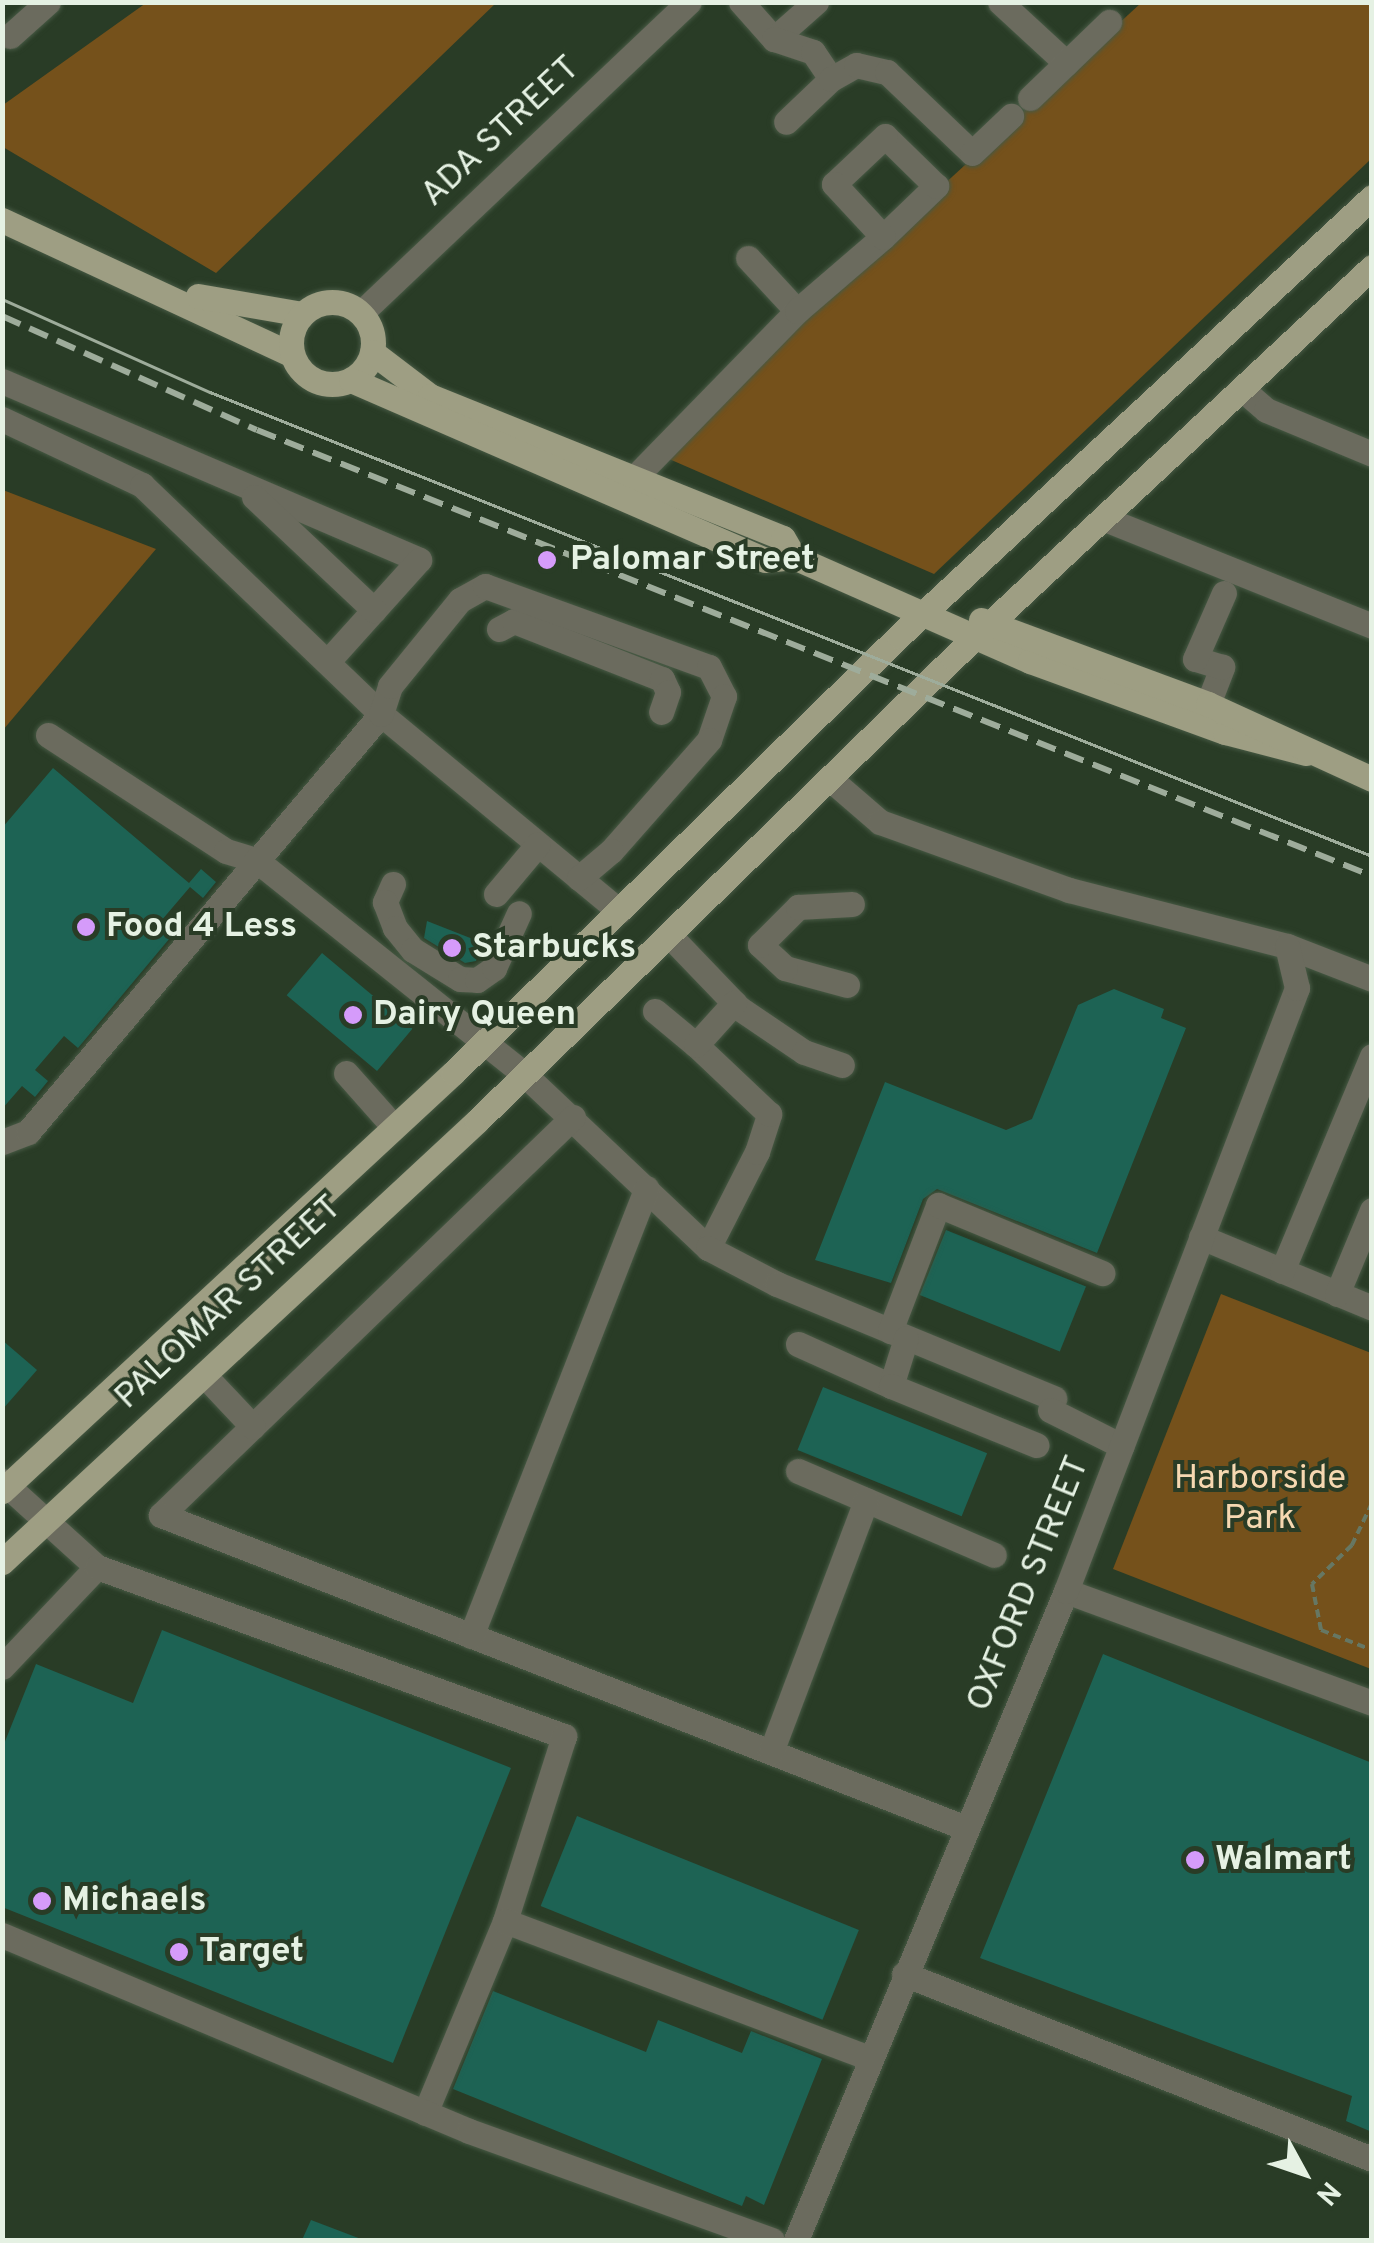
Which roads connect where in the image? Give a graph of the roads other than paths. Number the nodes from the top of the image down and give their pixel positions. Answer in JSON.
{"nodes":[{"id":1,"x":48,"y":2,"type":"edge"},
{"id":2,"x":689,"y":2,"type":"edge"},
{"id":3,"x":741,"y":2,"type":"edge"},
{"id":4,"x":816,"y":2,"type":"edge"},
{"id":5,"x":1000,"y":2,"type":"edge"},
{"id":6,"x":1109,"y":22,"type":"dead end"},
{"id":7,"x":10,"y":36,"type":"dead end"},
{"id":8,"x":774,"y":39,"type":"junction"},
{"id":9,"x":1066,"y":63,"type":"junction"},
{"id":10,"x":831,"y":79,"type":"junction"},
{"id":11,"x":786,"y":122,"type":"dead end"},
{"id":12,"x":1372,"y":197,"type":"edge"},
{"id":13,"x":2,"y":220,"type":"edge"},
{"id":14,"x":883,"y":237,"type":"dead end"},
{"id":15,"x":748,"y":258,"type":"dead end"},
{"id":16,"x":1372,"y":268,"type":"edge"},
{"id":17,"x":174,"y":295,"type":"junction"},
{"id":18,"x":797,"y":310,"type":"junction"},
{"id":19,"x":362,"y":313,"type":"junction"},
{"id":20,"x":302,"y":314,"type":"junction"},
{"id":21,"x":372,"y":352,"type":"junction"},
{"id":22,"x":292,"y":354,"type":"junction"},
{"id":23,"x":351,"y":380,"type":"junction"},
{"id":24,"x":2,"y":382,"type":"edge"},
{"id":25,"x":1243,"y":390,"type":"junction"},
{"id":26,"x":2,"y":419,"type":"edge"},
{"id":27,"x":162,"y":452,"type":"junction"},
{"id":28,"x":1372,"y":454,"type":"edge"},
{"id":29,"x":634,"y":478,"type":"junction"},
{"id":30,"x":142,"y":484,"type":"junction"},
{"id":31,"x":242,"y":485,"type":"junction"},
{"id":32,"x":1105,"y":520,"type":"junction"},
{"id":33,"x":794,"y":557,"type":"junction"},
{"id":34,"x":1224,"y":593,"type":"dead end"},
{"id":35,"x":374,"y":610,"type":"junction"},
{"id":36,"x":926,"y":613,"type":"junction"},
{"id":37,"x":1372,"y":626,"type":"edge"},
{"id":38,"x":499,"y":630,"type":"dead end"},
{"id":39,"x":982,"y":630,"type":"junction"},
{"id":40,"x":329,"y":660,"type":"junction"},
{"id":41,"x":1208,"y":704,"type":"junction"},
{"id":42,"x":660,"y":712,"type":"dead end"},
{"id":43,"x":381,"y":714,"type":"junction"},
{"id":44,"x":48,"y":735,"type":"dead end"},
{"id":45,"x":1306,"y":754,"type":"junction"},
{"id":46,"x":1371,"y":776,"type":"edge"},
{"id":47,"x":830,"y":778,"type":"junction"},
{"id":48,"x":538,"y":844,"type":"junction"},
{"id":49,"x":256,"y":860,"type":"junction"},
{"id":50,"x":579,"y":878,"type":"junction"},
{"id":51,"x":393,"y":884,"type":"dead end"},
{"id":52,"x":496,"y":894,"type":"dead end"},
{"id":53,"x":852,"y":904,"type":"dead end"},
{"id":54,"x":619,"y":911,"type":"junction"},
{"id":55,"x":519,"y":913,"type":"dead end"},
{"id":56,"x":669,"y":935,"type":"junction"},
{"id":57,"x":1287,"y":946,"type":"junction"},
{"id":58,"x":1372,"y":979,"type":"edge"},
{"id":59,"x":847,"y":985,"type":"dead end"},
{"id":60,"x":734,"y":1003,"type":"junction"},
{"id":61,"x":655,"y":1011,"type":"dead end"},
{"id":62,"x":484,"y":1042,"type":"junction"},
{"id":63,"x":696,"y":1045,"type":"junction"},
{"id":64,"x":1372,"y":1056,"type":"edge"},
{"id":65,"x":842,"y":1065,"type":"dead end"},
{"id":66,"x":346,"y":1073,"type":"dead end"},
{"id":67,"x":526,"y":1074,"type":"junction"},
{"id":68,"x":573,"y":1117,"type":"junction"},
{"id":69,"x":394,"y":1128,"type":"junction"},
{"id":70,"x":2,"y":1142,"type":"edge"},
{"id":71,"x":647,"y":1188,"type":"junction"},
{"id":72,"x":1372,"y":1210,"type":"edge"},
{"id":73,"x":1201,"y":1238,"type":"junction"},
{"id":74,"x":708,"y":1248,"type":"junction"},
{"id":75,"x":1282,"y":1271,"type":"junction"},
{"id":76,"x":1102,"y":1273,"type":"dead end"},
{"id":77,"x":1337,"y":1294,"type":"junction"},
{"id":78,"x":1372,"y":1308,"type":"edge"},
{"id":79,"x":898,"y":1334,"type":"junction"},
{"id":80,"x":798,"y":1344,"type":"dead end"},
{"id":81,"x":204,"y":1374,"type":"junction"},
{"id":82,"x":891,"y":1386,"type":"junction"},
{"id":83,"x":253,"y":1426,"type":"junction"},
{"id":84,"x":1036,"y":1446,"type":"dead end"},
{"id":85,"x":1122,"y":1446,"type":"junction"},
{"id":86,"x":798,"y":1470,"type":"dead end"},
{"id":87,"x":5,"y":1486,"type":"edge"},
{"id":88,"x":866,"y":1500,"type":"junction"},
{"id":89,"x":48,"y":1518,"type":"junction"},
{"id":90,"x":994,"y":1555,"type":"dead end"},
{"id":91,"x":2,"y":1562,"type":"edge"},
{"id":92,"x":98,"y":1567,"type":"junction"},
{"id":93,"x":1066,"y":1591,"type":"junction"},
{"id":94,"x":472,"y":1636,"type":"junction"},
{"id":95,"x":2,"y":1667,"type":"edge"},
{"id":96,"x":1372,"y":1703,"type":"edge"},
{"id":97,"x":771,"y":1752,"type":"junction"},
{"id":98,"x":966,"y":1828,"type":"junction"},
{"id":99,"x":505,"y":1921,"type":"junction"},
{"id":100,"x":2,"y":1935,"type":"edge"},
{"id":101,"x":904,"y":1974,"type":"junction"},
{"id":102,"x":870,"y":2058,"type":"junction"},
{"id":103,"x":425,"y":2113,"type":"junction"},
{"id":104,"x":1372,"y":2158,"type":"edge"},
{"id":105,"x":772,"y":2240,"type":"edge"},
{"id":106,"x":796,"y":2240,"type":"edge"}],
"edges":[{"from":1,"to":7,"type":"street"},
{"from":2,"to":19,"type":"street","name":"ADA STREET"},
{"from":3,"to":8,"type":"street"},
{"from":4,"to":8,"type":"street"},
{"from":5,"to":9,"type":"street"},
{"from":6,"to":9,"type":"street"},
{"from":8,"to":10,"type":"street"},
{"from":9,"to":10,"type":"street"},
{"from":10,"to":11,"type":"street"},
{"from":12,"to":36,"type":"main road","name":"PALOMAR STREET"},
{"from":13,"to":17,"type":"main road"},
{"from":14,"to":18,"type":"street"},
{"from":15,"to":18,"type":"street"},
{"from":16,"to":25,"type":"main road","name":"PALOMAR STREET"},
{"from":17,"to":20,"type":"main road"},
{"from":17,"to":22,"type":"main road"},
{"from":18,"to":29,"type":"street"},
{"from":19,"to":20,"type":"main road"},
{"from":19,"to":21,"type":"main road"},
{"from":20,"to":22,"type":"main road"},
{"from":21,"to":23,"type":"main road"},
{"from":21,"to":29,"type":"main road"},
{"from":22,"to":23,"type":"main road"},
{"from":23,"to":33,"type":"main road"},
{"from":24,"to":27,"type":"street"},
{"from":25,"to":28,"type":"street"},
{"from":25,"to":32,"type":"main road","name":"PALOMAR STREET"},
{"from":26,"to":30,"type":"street"},
{"from":27,"to":30,"type":"street"},
{"from":27,"to":31,"type":"street"},
{"from":29,"to":33,"type":"main road"},
{"from":30,"to":40,"type":"street"},
{"from":31,"to":35,"type":"street"},
{"from":31,"to":35,"type":"street"},
{"from":32,"to":37,"type":"street"},
{"from":32,"to":39,"type":"main road","name":"PALOMAR STREET"},
{"from":33,"to":36,"type":"main road"},
{"from":34,"to":41,"type":"street"},
{"from":35,"to":40,"type":"street"},
{"from":36,"to":39,"type":"main road"},
{"from":36,"to":54,"type":"main road","name":"PALOMAR STREET"},
{"from":38,"to":42,"type":"street"},
{"from":39,"to":41,"type":"main road"},
{"from":39,"to":45,"type":"main road"},
{"from":39,"to":47,"type":"main road","name":"PALOMAR STREET"},
{"from":40,"to":43,"type":"street"},
{"from":41,"to":45,"type":"main road"},
{"from":43,"to":48,"type":"street"},
{"from":43,"to":49,"type":"street"},
{"from":43,"to":50,"type":"street"},
{"from":44,"to":49,"type":"street"},
{"from":45,"to":46,"type":"main road"},
{"from":47,"to":56,"type":"main road","name":"PALOMAR STREET"},
{"from":47,"to":57,"type":"street"},
{"from":48,"to":50,"type":"street"},
{"from":48,"to":52,"type":"street"},
{"from":49,"to":62,"type":"street"},
{"from":49,"to":70,"type":"street"},
{"from":50,"to":54,"type":"street"},
{"from":51,"to":55,"type":"street"},
{"from":53,"to":59,"type":"street"},
{"from":54,"to":62,"type":"main road","name":"PALOMAR STREET"},
{"from":56,"to":60,"type":"street"},
{"from":56,"to":67,"type":"main road","name":"PALOMAR STREET"},
{"from":57,"to":58,"type":"street"},
{"from":57,"to":73,"type":"street","name":"OXFORD STREET"},
{"from":60,"to":63,"type":"street"},
{"from":60,"to":65,"type":"street"},
{"from":61,"to":63,"type":"street"},
{"from":62,"to":67,"type":"street"},
{"from":62,"to":69,"type":"main road","name":"PALOMAR STREET"},
{"from":63,"to":74,"type":"street"},
{"from":64,"to":75,"type":"street"},
{"from":66,"to":69,"type":"street"},
{"from":67,"to":68,"type":"street"},
{"from":67,"to":81,"type":"main road","name":"PALOMAR STREET"},
{"from":68,"to":71,"type":"street"},
{"from":68,"to":83,"type":"street"},
{"from":69,"to":87,"type":"main road","name":"PALOMAR STREET"},
{"from":71,"to":74,"type":"street"},
{"from":71,"to":94,"type":"street"},
{"from":72,"to":77,"type":"street"},
{"from":73,"to":75,"type":"street"},
{"from":73,"to":85,"type":"street","name":"OXFORD STREET"},
{"from":74,"to":79,"type":"street"},
{"from":75,"to":77,"type":"street"},
{"from":76,"to":79,"type":"street"},
{"from":77,"to":78,"type":"street"},
{"from":79,"to":82,"type":"street"},
{"from":79,"to":85,"type":"street"},
{"from":80,"to":82,"type":"street"},
{"from":81,"to":83,"type":"street"},
{"from":81,"to":89,"type":"main road","name":"PALOMAR STREET"},
{"from":82,"to":84,"type":"street"},
{"from":83,"to":94,"type":"street"},
{"from":85,"to":93,"type":"street","name":"OXFORD STREET"},
{"from":86,"to":88,"type":"street"},
{"from":87,"to":89,"type":"street"},
{"from":88,"to":90,"type":"street"},
{"from":88,"to":97,"type":"street"},
{"from":89,"to":91,"type":"main road","name":"PALOMAR STREET"},
{"from":89,"to":92,"type":"street"},
{"from":92,"to":95,"type":"street"},
{"from":92,"to":99,"type":"street"},
{"from":93,"to":96,"type":"street"},
{"from":93,"to":98,"type":"street","name":"OXFORD STREET"},
{"from":94,"to":97,"type":"street"},
{"from":97,"to":98,"type":"street"},
{"from":98,"to":101,"type":"street","name":"OXFORD STREET"},
{"from":99,"to":102,"type":"street"},
{"from":99,"to":103,"type":"street"},
{"from":100,"to":103,"type":"street"},
{"from":101,"to":102,"type":"street","name":"OXFORD STREET"},
{"from":101,"to":104,"type":"street"},
{"from":102,"to":106,"type":"street","name":"OXFORD STREET"},
{"from":103,"to":105,"type":"street"}]}
